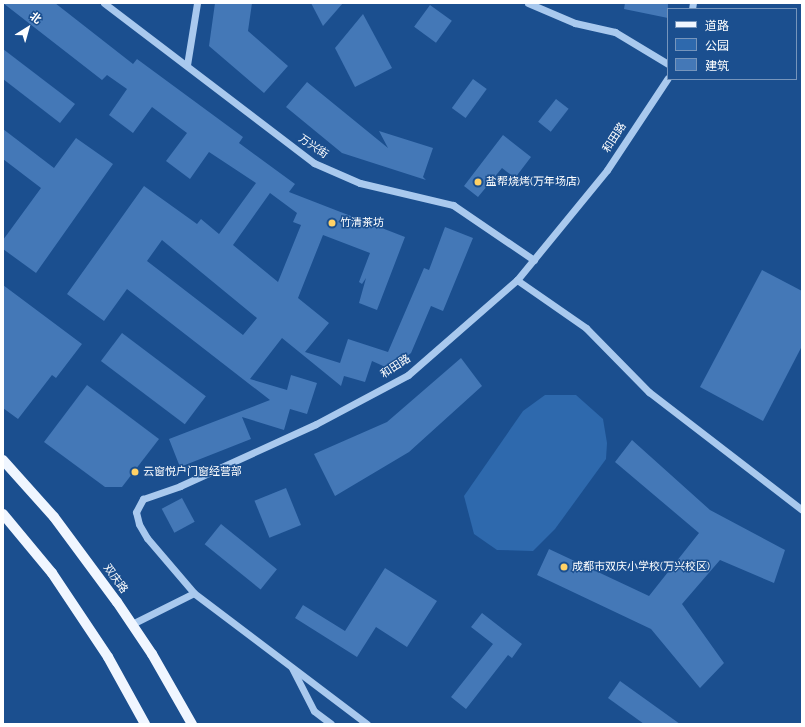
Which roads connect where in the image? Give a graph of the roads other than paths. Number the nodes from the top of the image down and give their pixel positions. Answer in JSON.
{"nodes":[{"id":1,"x":104,"y":3,"type":"edge"},
{"id":2,"x":197,"y":3,"type":"edge"},
{"id":3,"x":528,"y":3,"type":"edge"},
{"id":4,"x":667,"y":63,"type":"edge"},
{"id":5,"x":187,"y":65,"type":"junction"},
{"id":6,"x":667,"y":80,"type":"edge"},
{"id":7,"x":534,"y":260,"type":"junction"},
{"id":8,"x":518,"y":280,"type":"junction"},
{"id":9,"x":3,"y":460,"type":"edge"},
{"id":10,"x":802,"y":510,"type":"edge"},
{"id":11,"x":3,"y":514,"type":"edge"},
{"id":12,"x":194,"y":593,"type":"junction"},
{"id":13,"x":132,"y":624,"type":"junction"},
{"id":14,"x":291,"y":666,"type":"junction"},
{"id":15,"x":145,"y":724,"type":"edge"},
{"id":16,"x":192,"y":724,"type":"edge"},
{"id":17,"x":332,"y":724,"type":"edge"},
{"id":18,"x":367,"y":724,"type":"edge"}],
"edges":[{"from":1,"to":5,"type":"street","name":"万兴街"},
{"from":2,"to":5,"type":"street"},
{"from":3,"to":4,"type":"street"},
{"from":5,"to":7,"type":"street","name":"万兴街"},
{"from":6,"to":7,"type":"street","name":"和田路"},
{"from":7,"to":8,"type":"street","name":"和田路"},
{"from":8,"to":10,"type":"street"},
{"from":8,"to":12,"type":"street","name":"和田路"},
{"from":9,"to":13,"type":"main road","name":"双庆路"},
{"from":11,"to":15,"type":"main road"},
{"from":12,"to":13,"type":"street"},
{"from":12,"to":14,"type":"street"},
{"from":13,"to":16,"type":"main road","name":"双庆路"},
{"from":14,"to":17,"type":"street"},
{"from":14,"to":18,"type":"street"}]}
